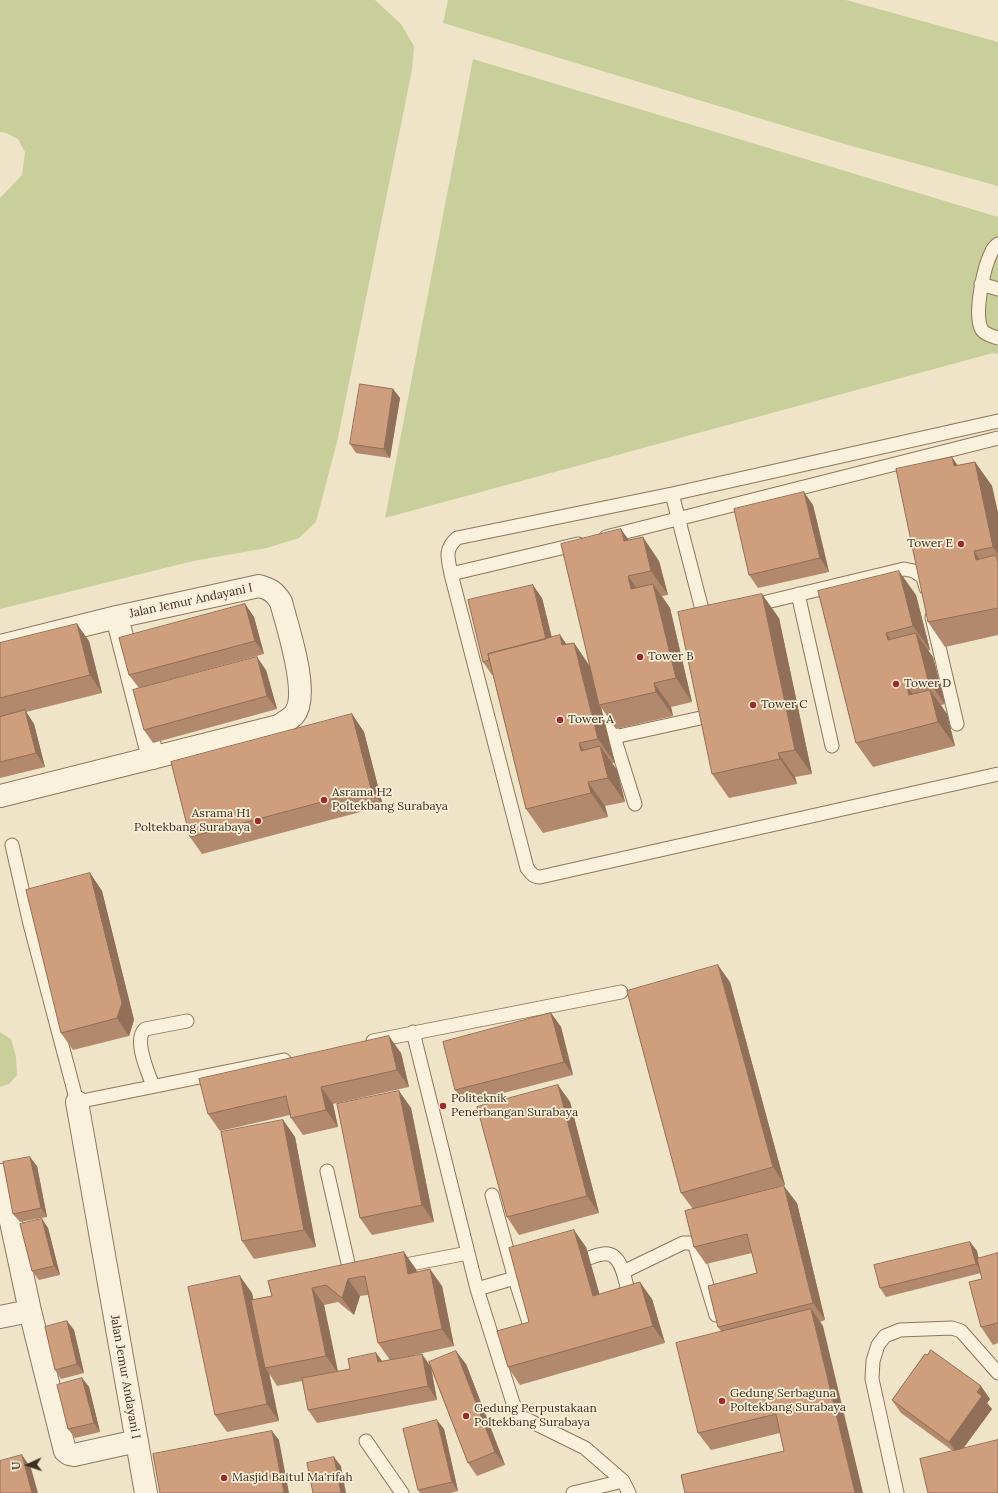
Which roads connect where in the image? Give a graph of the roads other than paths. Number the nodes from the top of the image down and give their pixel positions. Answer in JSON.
{"nodes":[{"id":1,"x":998,"y":244,"type":"edge"},
{"id":2,"x":980,"y":284,"type":"junction"},
{"id":3,"x":998,"y":289,"type":"edge"},
{"id":4,"x":998,"y":338,"type":"edge"},
{"id":5,"x":998,"y":421,"type":"edge"},
{"id":6,"x":998,"y":438,"type":"edge"},
{"id":7,"x":672,"y":494,"type":"junction"},
{"id":8,"x":678,"y":519,"type":"junction"},
{"id":9,"x":564,"y":547,"type":"junction"},
{"id":10,"x":568,"y":562,"type":"edge"},
{"id":11,"x":451,"y":574,"type":"junction"},
{"id":12,"x":798,"y":594,"type":"junction"},
{"id":13,"x":741,"y":608,"type":"edge"},
{"id":14,"x":719,"y":614,"type":"edge"},
{"id":15,"x":117,"y":617,"type":"junction"},
{"id":16,"x":704,"y":617,"type":"junction"},
{"id":17,"x":691,"y":620,"type":"edge"},
{"id":18,"x":0,"y":646,"type":"edge"},
{"id":19,"x":602,"y":691,"type":"edge"},
{"id":20,"x":702,"y":701,"type":"edge"},
{"id":21,"x":705,"y":717,"type":"junction"},
{"id":22,"x":957,"y":724,"type":"dead end"},
{"id":23,"x":708,"y":731,"type":"edge"},
{"id":24,"x":614,"y":737,"type":"junction"},
{"id":25,"x":832,"y":746,"type":"dead end"},
{"id":26,"x":153,"y":758,"type":"junction"},
{"id":27,"x":998,"y":774,"type":"edge"},
{"id":28,"x":0,"y":796,"type":"edge"},
{"id":29,"x":634,"y":804,"type":"dead end"},
{"id":30,"x":12,"y":845,"type":"dead end"},
{"id":31,"x":621,"y":992,"type":"dead end"},
{"id":32,"x":187,"y":1021,"type":"dead end"},
{"id":33,"x":413,"y":1032,"type":"junction"},
{"id":34,"x":359,"y":1044,"type":"edge"},
{"id":35,"x":298,"y":1057,"type":"edge"},
{"id":36,"x":153,"y":1086,"type":"junction"},
{"id":37,"x":78,"y":1102,"type":"junction"},
{"id":38,"x":327,"y":1171,"type":"dead end"},
{"id":39,"x":1,"y":1175,"type":"edge"},
{"id":40,"x":492,"y":1195,"type":"dead end"},
{"id":41,"x":468,"y":1253,"type":"junction"},
{"id":42,"x":589,"y":1258,"type":"dead end"},
{"id":43,"x":382,"y":1269,"type":"edge"},
{"id":44,"x":368,"y":1272,"type":"edge"},
{"id":45,"x":622,"y":1272,"type":"junction"},
{"id":46,"x":519,"y":1277,"type":"junction"},
{"id":47,"x":477,"y":1289,"type":"junction"},
{"id":48,"x":628,"y":1291,"type":"edge"},
{"id":49,"x":30,"y":1311,"type":"junction"},
{"id":50,"x":0,"y":1317,"type":"edge"},
{"id":51,"x":720,"y":1328,"type":"edge"},
{"id":52,"x":532,"y":1332,"type":"edge"},
{"id":53,"x":998,"y":1373,"type":"edge"},
{"id":54,"x":137,"y":1441,"type":"junction"},
{"id":55,"x":366,"y":1441,"type":"dead end"},
{"id":56,"x":623,"y":1481,"type":"junction"},
{"id":57,"x":146,"y":1493,"type":"edge"},
{"id":58,"x":402,"y":1493,"type":"edge"},
{"id":59,"x":573,"y":1493,"type":"edge"},
{"id":60,"x":629,"y":1493,"type":"edge"},
{"id":61,"x":897,"y":1493,"type":"edge"}],
"edges":[{"from":1,"to":2,"type":"lane"},
{"from":2,"to":3,"type":"lane"},
{"from":2,"to":4,"type":"lane"},
{"from":5,"to":7,"type":"lane"},
{"from":6,"to":8,"type":"lane"},
{"from":7,"to":8,"type":"lane"},
{"from":7,"to":11,"type":"lane"},
{"from":8,"to":9,"type":"lane"},
{"from":8,"to":16,"type":"lane"},
{"from":9,"to":10,"type":"lane"},
{"from":9,"to":11,"type":"lane"},
{"from":11,"to":27,"type":"lane"},
{"from":12,"to":13,"type":"lane"},
{"from":12,"to":22,"type":"lane"},
{"from":12,"to":25,"type":"lane"},
{"from":14,"to":16,"type":"lane"},
{"from":15,"to":18,"type":"street","name":"Jalan Jemur Andayani I"},
{"from":15,"to":26,"type":"street","name":"Jalan Jemur Andayani I"},
{"from":15,"to":26,"type":"street","name":"Jalan Jemur Andayani I"},
{"from":16,"to":17,"type":"lane"},
{"from":19,"to":24,"type":"lane"},
{"from":20,"to":21,"type":"lane"},
{"from":21,"to":23,"type":"lane"},
{"from":21,"to":24,"type":"lane"},
{"from":24,"to":29,"type":"lane"},
{"from":26,"to":28,"type":"street","name":"Jalan Jemur Andayani I"},
{"from":30,"to":37,"type":"lane"},
{"from":31,"to":33,"type":"lane"},
{"from":32,"to":36,"type":"lane"},
{"from":33,"to":34,"type":"lane"},
{"from":33,"to":41,"type":"lane"},
{"from":35,"to":36,"type":"lane"},
{"from":36,"to":37,"type":"lane"},
{"from":37,"to":54,"type":"street","name":"Jalan Jemur Andayani I"},
{"from":38,"to":44,"type":"lane"},
{"from":39,"to":49,"type":"street"},
{"from":40,"to":46,"type":"lane"},
{"from":41,"to":43,"type":"lane"},
{"from":41,"to":47,"type":"lane"},
{"from":42,"to":45,"type":"lane"},
{"from":45,"to":48,"type":"lane"},
{"from":45,"to":51,"type":"lane"},
{"from":46,"to":47,"type":"lane"},
{"from":46,"to":52,"type":"lane"},
{"from":47,"to":56,"type":"lane"},
{"from":49,"to":50,"type":"street"},
{"from":49,"to":54,"type":"street"},
{"from":53,"to":61,"type":"lane"},
{"from":54,"to":57,"type":"street","name":"Jalan Jemur Andayani I"},
{"from":55,"to":58,"type":"lane"},
{"from":56,"to":59,"type":"lane"},
{"from":56,"to":60,"type":"lane"}]}
